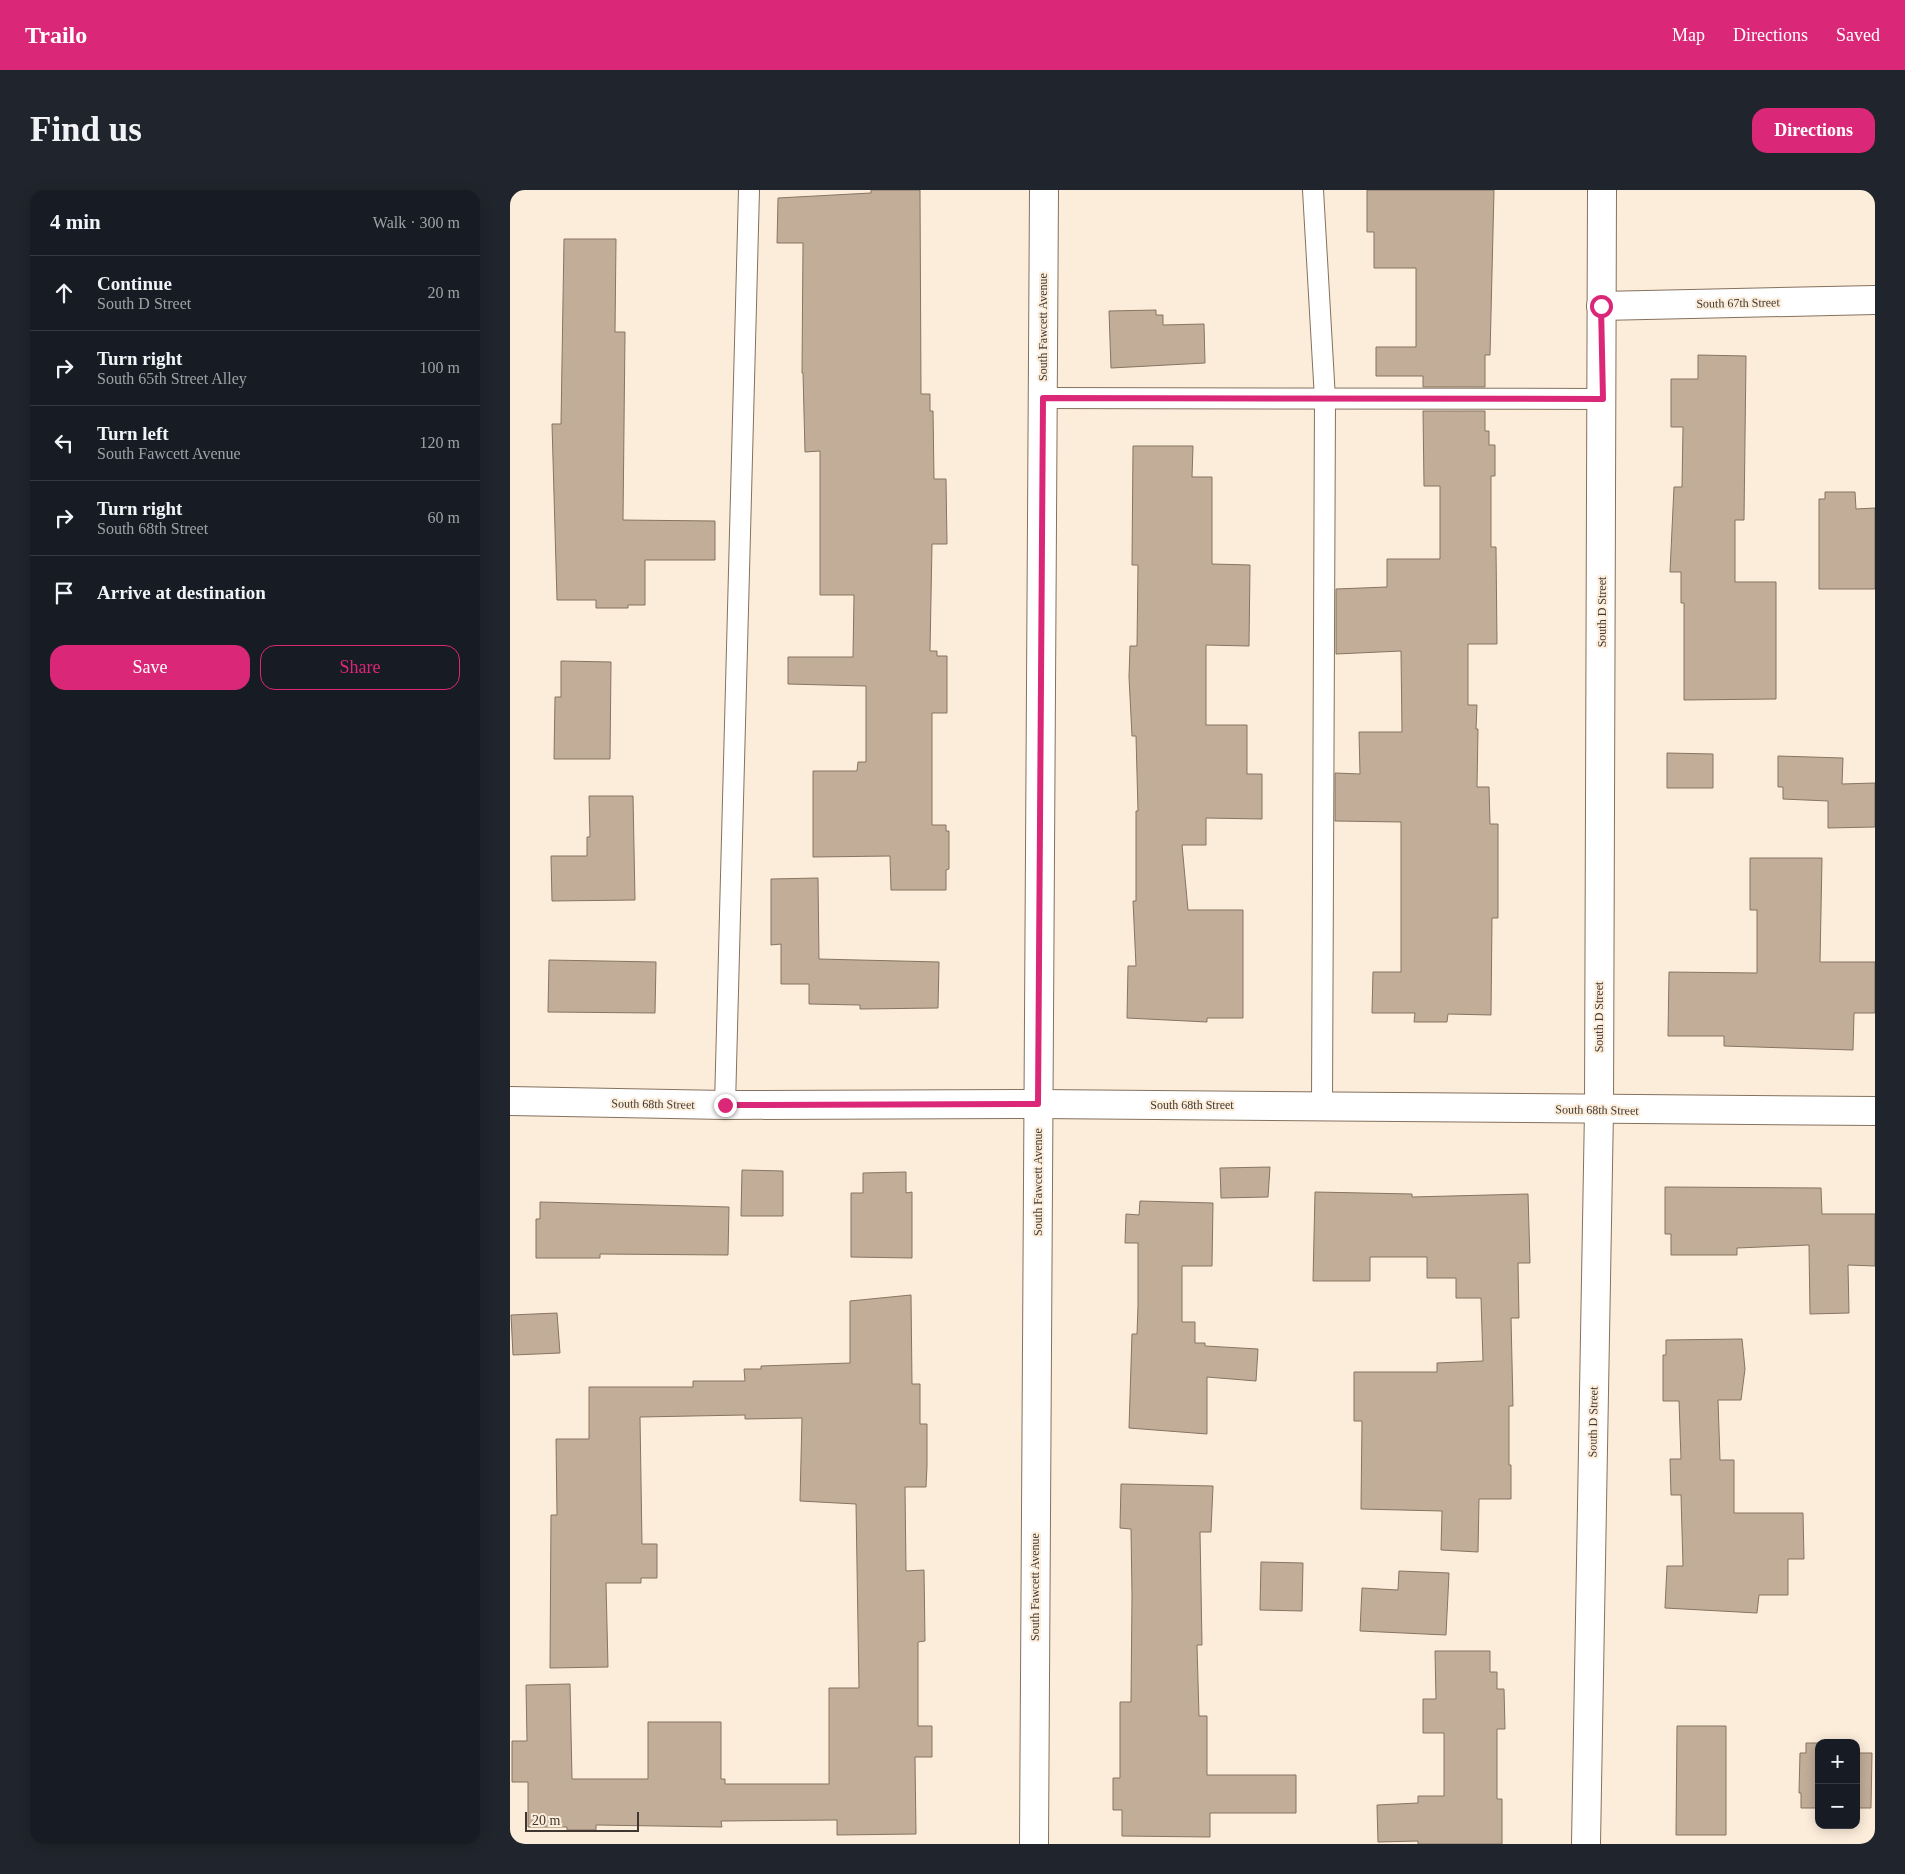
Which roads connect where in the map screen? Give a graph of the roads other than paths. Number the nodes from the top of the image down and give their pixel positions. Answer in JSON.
{"nodes":[{"id":1,"x":749,"y":190,"type":"edge"},
{"id":2,"x":1044,"y":190,"type":"edge"},
{"id":3,"x":1313,"y":190,"type":"edge"},
{"id":4,"x":1602,"y":190,"type":"edge"},
{"id":5,"x":1875,"y":300,"type":"edge"},
{"id":6,"x":1601,"y":306,"type":"junction"},
{"id":7,"x":1043,"y":398,"type":"junction"},
{"id":8,"x":1325,"y":399,"type":"junction"},
{"id":9,"x":1603,"y":399,"type":"junction"},
{"id":10,"x":510,"y":1101,"type":"edge"},
{"id":11,"x":1038,"y":1104,"type":"junction"},
{"id":12,"x":725,"y":1105,"type":"junction"},
{"id":13,"x":1322,"y":1106,"type":"junction"},
{"id":14,"x":1599,"y":1110,"type":"junction"},
{"id":15,"x":1875,"y":1111,"type":"edge"},
{"id":16,"x":1034,"y":1844,"type":"edge"},
{"id":17,"x":1586,"y":1844,"type":"edge"}],
"edges":[{"from":1,"to":12,"type":"lane"},
{"from":2,"to":7,"type":"street","name":"South Fawcett Avenue"},
{"from":3,"to":8,"type":"lane"},
{"from":4,"to":6,"type":"street","name":"South D Street"},
{"from":5,"to":6,"type":"street","name":"South 67th Street"},
{"from":6,"to":9,"type":"street","name":"South D Street"},
{"from":7,"to":8,"type":"lane"},
{"from":7,"to":11,"type":"street","name":"South Fawcett Avenue"},
{"from":8,"to":9,"type":"lane"},
{"from":8,"to":13,"type":"lane"},
{"from":9,"to":14,"type":"street","name":"South D Street"},
{"from":10,"to":12,"type":"street","name":"South 68th Street"},
{"from":11,"to":12,"type":"street","name":"South 68th Street"},
{"from":11,"to":13,"type":"street","name":"South 68th Street"},
{"from":11,"to":16,"type":"street","name":"South Fawcett Avenue"},
{"from":13,"to":14,"type":"street","name":"South 68th Street"},
{"from":14,"to":15,"type":"street","name":"South 68th Street"},
{"from":14,"to":17,"type":"street","name":"South D Street"}]}
